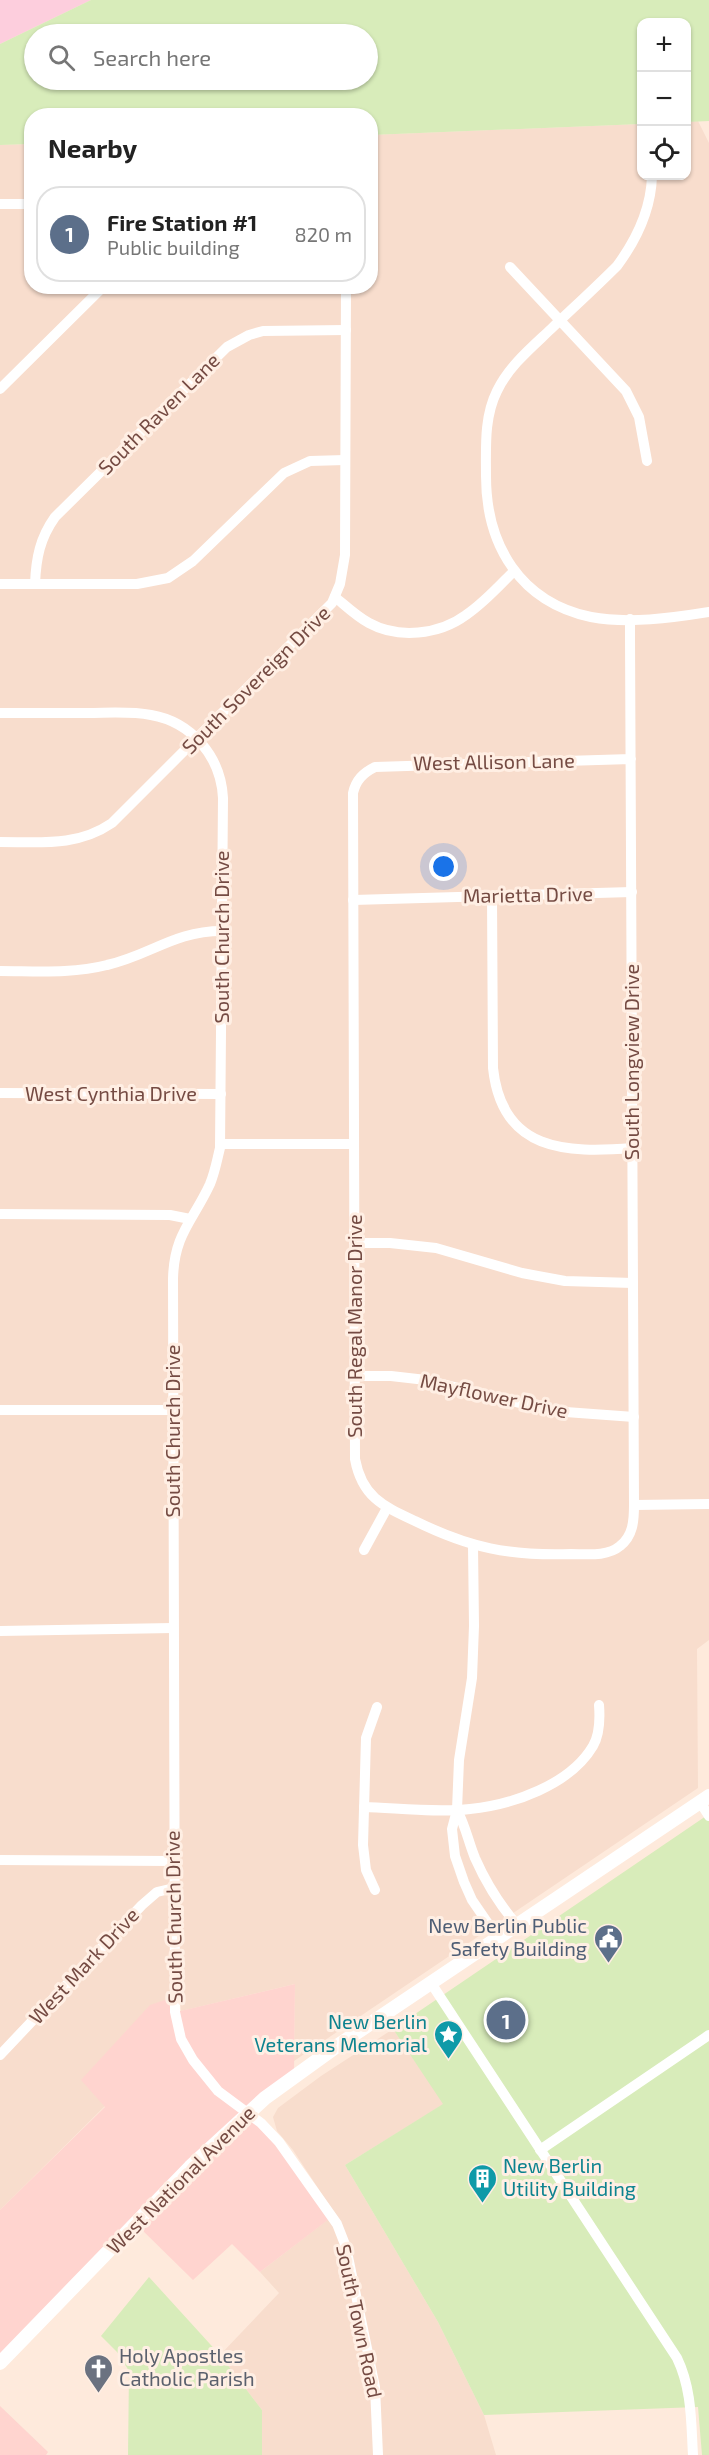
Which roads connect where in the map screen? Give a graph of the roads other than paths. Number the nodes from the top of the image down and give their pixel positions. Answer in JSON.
{"nodes":[{"id":1,"x":651,"y":180,"type":"edge"},
{"id":2,"x":0,"y":204,"type":"edge"},
{"id":3,"x":24,"y":204,"type":"edge"},
{"id":4,"x":510,"y":267,"type":"dead end"},
{"id":5,"x":96,"y":294,"type":"edge"},
{"id":6,"x":346,"y":294,"type":"edge"},
{"id":7,"x":560,"y":320,"type":"junction"},
{"id":8,"x":346,"y":330,"type":"junction"},
{"id":9,"x":0,"y":389,"type":"edge"},
{"id":10,"x":345,"y":460,"type":"junction"},
{"id":11,"x":647,"y":461,"type":"dead end"},
{"id":12,"x":514,"y":571,"type":"junction"},
{"id":13,"x":0,"y":584,"type":"edge"},
{"id":14,"x":35,"y":584,"type":"junction"},
{"id":15,"x":335,"y":597,"type":"junction"},
{"id":16,"x":709,"y":612,"type":"edge"},
{"id":17,"x":630,"y":619,"type":"junction"},
{"id":18,"x":0,"y":713,"type":"edge"},
{"id":19,"x":197,"y":739,"type":"junction"},
{"id":20,"x":631,"y":759,"type":"junction"},
{"id":21,"x":361,"y":776,"type":"joint"},
{"id":22,"x":0,"y":842,"type":"edge"},
{"id":23,"x":632,"y":892,"type":"junction"},
{"id":24,"x":492,"y":896,"type":"junction"},
{"id":25,"x":353,"y":900,"type":"junction"},
{"id":26,"x":222,"y":931,"type":"junction"},
{"id":27,"x":0,"y":971,"type":"edge"},
{"id":28,"x":0,"y":1093,"type":"edge"},
{"id":29,"x":221,"y":1094,"type":"junction"},
{"id":30,"x":220,"y":1144,"type":"junction"},
{"id":31,"x":354,"y":1144,"type":"junction"},
{"id":32,"x":633,"y":1148,"type":"junction"},
{"id":33,"x":0,"y":1214,"type":"edge"},
{"id":34,"x":189,"y":1219,"type":"junction"},
{"id":35,"x":354,"y":1243,"type":"junction"},
{"id":36,"x":633,"y":1283,"type":"junction"},
{"id":37,"x":355,"y":1377,"type":"junction"},
{"id":38,"x":0,"y":1410,"type":"edge"},
{"id":39,"x":173,"y":1410,"type":"junction"},
{"id":40,"x":634,"y":1417,"type":"junction"},
{"id":41,"x":709,"y":1504,"type":"edge"},
{"id":42,"x":634,"y":1505,"type":"junction"},
{"id":43,"x":387,"y":1508,"type":"junction"},
{"id":44,"x":472,"y":1546,"type":"junction"},
{"id":45,"x":364,"y":1550,"type":"dead end"},
{"id":46,"x":173,"y":1628,"type":"junction"},
{"id":47,"x":0,"y":1631,"type":"edge"},
{"id":48,"x":599,"y":1705,"type":"dead end"},
{"id":49,"x":377,"y":1707,"type":"dead end"},
{"id":50,"x":704,"y":1799,"type":"edge"},
{"id":51,"x":364,"y":1808,"type":"junction"},
{"id":52,"x":457,"y":1810,"type":"junction"},
{"id":53,"x":709,"y":1816,"type":"edge"},
{"id":54,"x":0,"y":1860,"type":"edge"},
{"id":55,"x":173,"y":1861,"type":"junction"},
{"id":56,"x":174,"y":1888,"type":"junction"},
{"id":57,"x":375,"y":1890,"type":"dead end"},
{"id":58,"x":517,"y":1925,"type":"junction"},
{"id":59,"x":498,"y":1938,"type":"junction"},
{"id":60,"x":431,"y":1983,"type":"junction"},
{"id":61,"x":709,"y":2035,"type":"edge"},
{"id":62,"x":0,"y":2055,"type":"edge"},
{"id":63,"x":246,"y":2114,"type":"junction"},
{"id":64,"x":540,"y":2150,"type":"junction"},
{"id":65,"x":0,"y":2363,"type":"edge"},
{"id":66,"x":378,"y":2455,"type":"edge"},
{"id":67,"x":693,"y":2455,"type":"edge"}],
"edges":[{"from":1,"to":7,"type":"street"},
{"from":2,"to":3,"type":"street"},
{"from":4,"to":7,"type":"street"},
{"from":5,"to":9,"type":"street"},
{"from":6,"to":8,"type":"street","name":"South Sovereign Drive"},
{"from":7,"to":11,"type":"street"},
{"from":7,"to":12,"type":"street"},
{"from":8,"to":10,"type":"street","name":"South Sovereign Drive"},
{"from":8,"to":14,"type":"street","name":"South Raven Lane"},
{"from":10,"to":14,"type":"street"},
{"from":10,"to":15,"type":"street","name":"South Sovereign Drive"},
{"from":12,"to":15,"type":"street"},
{"from":12,"to":17,"type":"street"},
{"from":13,"to":14,"type":"street"},
{"from":15,"to":19,"type":"street","name":"South Sovereign Drive"},
{"from":16,"to":17,"type":"street"},
{"from":17,"to":20,"type":"street","name":"South Longview Drive"},
{"from":18,"to":19,"type":"street"},
{"from":19,"to":22,"type":"street","name":"South Sovereign Drive"},
{"from":19,"to":26,"type":"street","name":"South Church Drive"},
{"from":20,"to":21,"type":"street","name":"West Allison Lane"},
{"from":20,"to":23,"type":"street","name":"South Longview Drive"},
{"from":21,"to":25,"type":"street","name":"South Regal Manor Drive"},
{"from":23,"to":24,"type":"street","name":"Marietta Drive"},
{"from":23,"to":32,"type":"street","name":"South Longview Drive"},
{"from":24,"to":25,"type":"street","name":"Marietta Drive"},
{"from":24,"to":32,"type":"street"},
{"from":25,"to":31,"type":"street","name":"South Regal Manor Drive"},
{"from":26,"to":27,"type":"street"},
{"from":26,"to":29,"type":"street","name":"South Church Drive"},
{"from":28,"to":29,"type":"street","name":"West Cynthia Drive"},
{"from":29,"to":30,"type":"street","name":"South Church Drive"},
{"from":30,"to":31,"type":"street"},
{"from":30,"to":34,"type":"street","name":"South Church Drive"},
{"from":31,"to":35,"type":"street","name":"South Regal Manor Drive"},
{"from":32,"to":36,"type":"street","name":"South Longview Drive"},
{"from":33,"to":34,"type":"street"},
{"from":34,"to":39,"type":"street","name":"South Church Drive"},
{"from":35,"to":36,"type":"street"},
{"from":35,"to":37,"type":"street","name":"South Regal Manor Drive"},
{"from":36,"to":40,"type":"street","name":"South Longview Drive"},
{"from":37,"to":40,"type":"street","name":"Mayflower Drive"},
{"from":37,"to":43,"type":"street","name":"South Regal Manor Drive"},
{"from":38,"to":39,"type":"street"},
{"from":39,"to":46,"type":"street","name":"South Church Drive"},
{"from":40,"to":42,"type":"street","name":"South Longview Drive"},
{"from":41,"to":42,"type":"street"},
{"from":42,"to":44,"type":"street","name":"South Longview Drive"},
{"from":43,"to":44,"type":"street","name":"South Regal Manor Drive"},
{"from":43,"to":45,"type":"street"},
{"from":44,"to":52,"type":"street"},
{"from":46,"to":47,"type":"street"},
{"from":46,"to":55,"type":"street","name":"South Church Drive"},
{"from":48,"to":52,"type":"street"},
{"from":49,"to":51,"type":"street"},
{"from":50,"to":53,"type":"street"},
{"from":50,"to":58,"type":"main road","name":"West National Avenue"},
{"from":51,"to":52,"type":"street"},
{"from":51,"to":57,"type":"street"},
{"from":52,"to":58,"type":"street"},
{"from":52,"to":59,"type":"street"},
{"from":54,"to":55,"type":"street"},
{"from":55,"to":56,"type":"street","name":"South Church Drive"},
{"from":56,"to":62,"type":"street","name":"West Mark Drive"},
{"from":56,"to":63,"type":"street","name":"South Church Drive"},
{"from":58,"to":59,"type":"main road","name":"West National Avenue"},
{"from":59,"to":60,"type":"main road","name":"West National Avenue"},
{"from":60,"to":63,"type":"main road","name":"West National Avenue"},
{"from":60,"to":64,"type":"street"},
{"from":61,"to":64,"type":"street"},
{"from":63,"to":65,"type":"main road","name":"West National Avenue"},
{"from":63,"to":66,"type":"street","name":"South Town Road"},
{"from":64,"to":67,"type":"street"}]}
